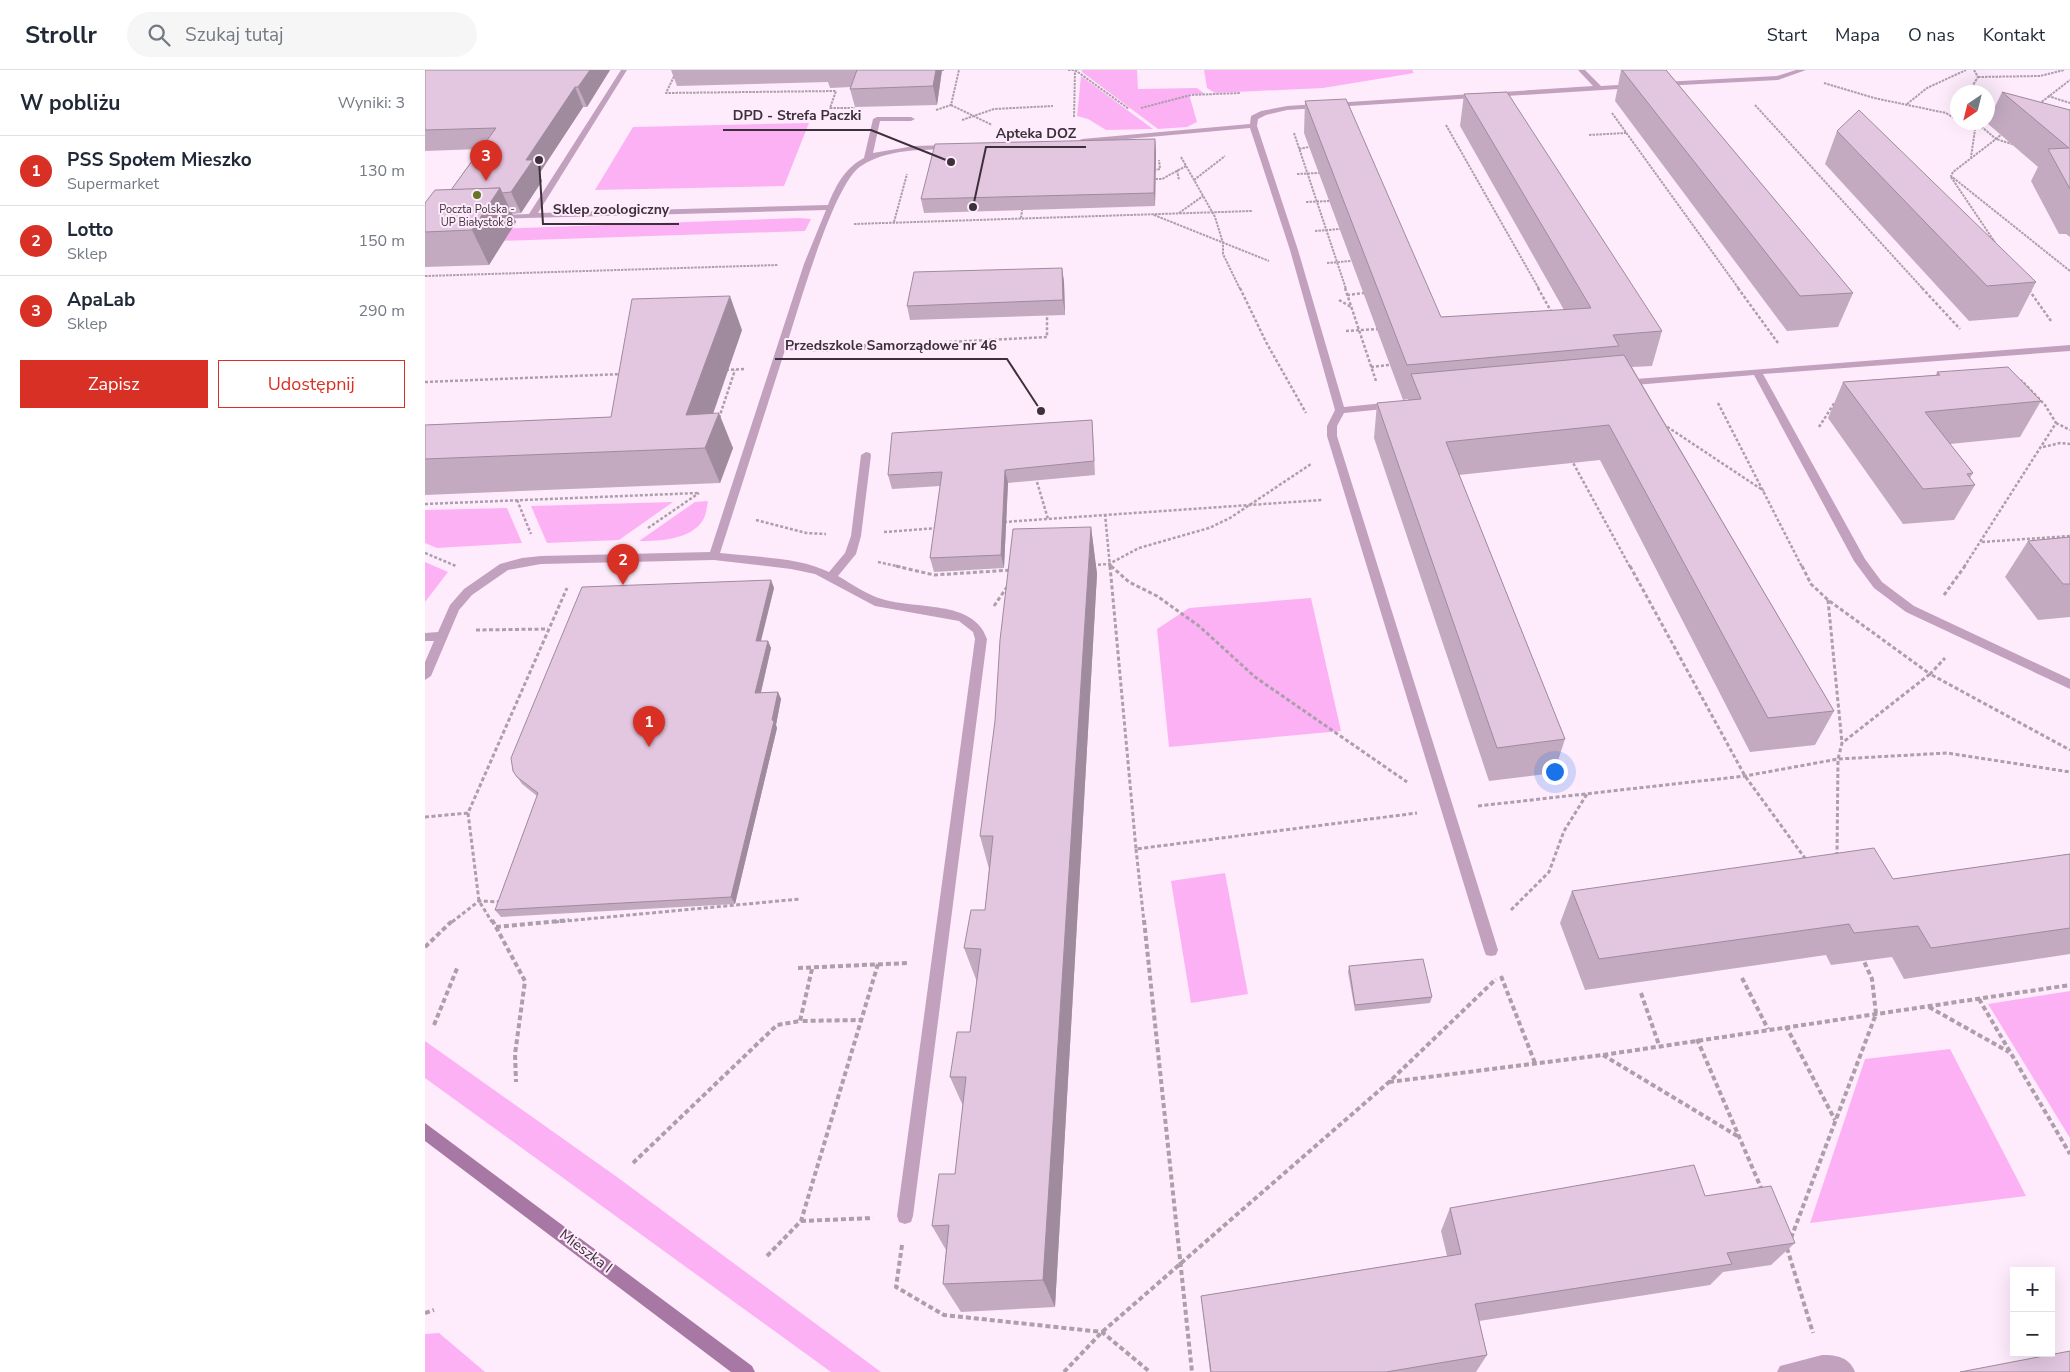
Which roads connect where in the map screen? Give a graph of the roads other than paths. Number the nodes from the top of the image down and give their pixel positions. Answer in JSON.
{"nodes":[{"id":1,"x":624,"y":70,"type":"edge"},
{"id":2,"x":1581,"y":70,"type":"edge"},
{"id":3,"x":1803,"y":70,"type":"edge"},
{"id":4,"x":1656,"y":84,"type":"edge"},
{"id":5,"x":1646,"y":85,"type":"edge"},
{"id":6,"x":1596,"y":88,"type":"junction"},
{"id":7,"x":911,"y":119,"type":"road end"},
{"id":8,"x":1253,"y":126,"type":"junction"},
{"id":9,"x":1072,"y":142,"type":"edge"},
{"id":10,"x":963,"y":146,"type":"edge"},
{"id":11,"x":868,"y":158,"type":"junction"},
{"id":12,"x":829,"y":207,"type":"junction"},
{"id":13,"x":532,"y":216,"type":"junction"},
{"id":14,"x":483,"y":218,"type":"edge"},
{"id":15,"x":902,"y":344,"type":"road end"},
{"id":16,"x":783,"y":347,"type":"junction"},
{"id":17,"x":2070,"y":348,"type":"edge"},
{"id":18,"x":1757,"y":372,"type":"junction"},
{"id":19,"x":1610,"y":384,"type":"edge"},
{"id":20,"x":1403,"y":404,"type":"edge"},
{"id":21,"x":1340,"y":410,"type":"junction"},
{"id":22,"x":866,"y":455,"type":"dead end"},
{"id":23,"x":714,"y":556,"type":"junction"},
{"id":24,"x":831,"y":577,"type":"junction"},
{"id":25,"x":443,"y":633,"type":"junction"},
{"id":26,"x":425,"y":637,"type":"edge"},
{"id":27,"x":425,"y":676,"type":"edge"},
{"id":28,"x":2070,"y":684,"type":"edge"},
{"id":29,"x":1491,"y":950,"type":"dead end"},
{"id":30,"x":425,"y":1131,"type":"edge"},
{"id":31,"x":905,"y":1216,"type":"road end"},
{"id":32,"x":747,"y":1372,"type":"edge"},
{"id":33,"x":1786,"y":1372,"type":"edge"},
{"id":34,"x":1846,"y":1372,"type":"edge"}],
"edges":[{"from":1,"to":13,"type":"lane"},
{"from":2,"to":6,"type":"lane"},
{"from":3,"to":4,"type":"lane"},
{"from":5,"to":6,"type":"lane"},
{"from":6,"to":8,"type":"lane"},
{"from":7,"to":11,"type":"lane"},
{"from":8,"to":9,"type":"lane"},
{"from":8,"to":21,"type":"lane"},
{"from":10,"to":11,"type":"lane"},
{"from":11,"to":12,"type":"lane"},
{"from":12,"to":13,"type":"lane"},
{"from":12,"to":16,"type":"lane"},
{"from":13,"to":14,"type":"lane"},
{"from":15,"to":16,"type":"lane"},
{"from":16,"to":23,"type":"lane"},
{"from":17,"to":18,"type":"lane"},
{"from":18,"to":19,"type":"lane"},
{"from":18,"to":28,"type":"lane"},
{"from":20,"to":21,"type":"lane"},
{"from":21,"to":29,"type":"lane"},
{"from":22,"to":24,"type":"lane"},
{"from":23,"to":24,"type":"lane"},
{"from":23,"to":25,"type":"lane"},
{"from":24,"to":31,"type":"lane"},
{"from":25,"to":26,"type":"lane"},
{"from":25,"to":27,"type":"lane"},
{"from":30,"to":32,"type":"street","name":"Mieszka I"},
{"from":33,"to":34,"type":"lane"}]}
